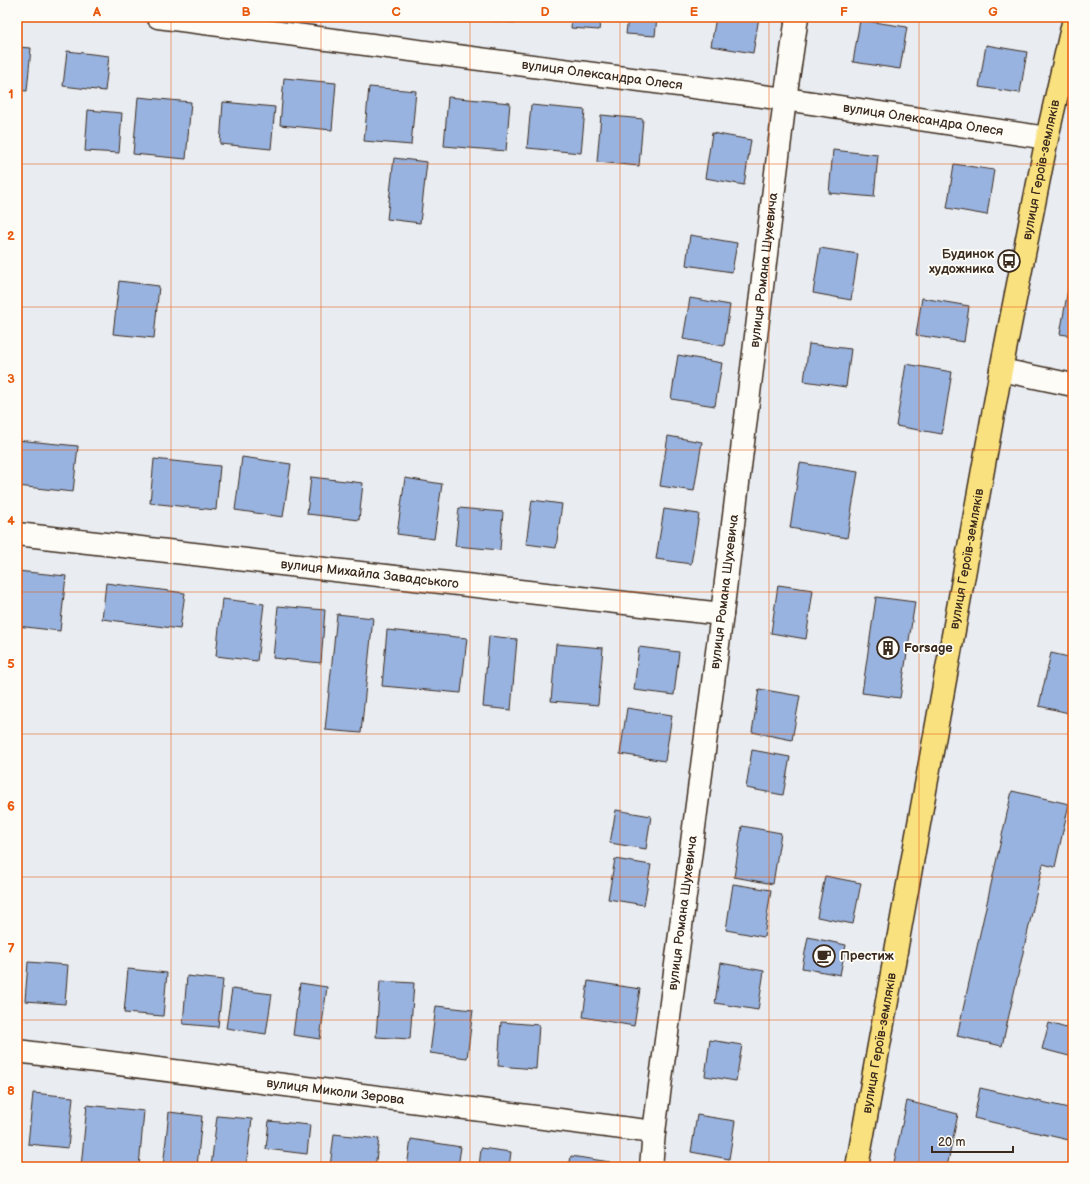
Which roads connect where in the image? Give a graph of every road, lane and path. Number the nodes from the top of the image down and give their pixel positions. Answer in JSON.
{"nodes":[{"id":1,"x":158,"y":17,"type":"edge"},
{"id":2,"x":797,"y":17,"type":"edge"},
{"id":3,"x":1073,"y":23,"type":"edge"},
{"id":4,"x":785,"y":99,"type":"junction"},
{"id":5,"x":1046,"y":138,"type":"junction"},
{"id":6,"x":1001,"y":370,"type":"junction"},
{"id":7,"x":1073,"y":385,"type":"edge"},
{"id":8,"x":17,"y":534,"type":"edge"},
{"id":9,"x":722,"y":614,"type":"junction"},
{"id":10,"x":17,"y":1052,"type":"edge"},
{"id":11,"x":654,"y":1132,"type":"junction"},
{"id":12,"x":651,"y":1167,"type":"edge"},
{"id":13,"x":857,"y":1167,"type":"edge"}],
"edges":[{"from":1,"to":4,"type":"street","name":"вулиця Олександра Олеся"},
{"from":2,"to":4,"type":"street","name":"вулиця Романа Шухевича"},
{"from":3,"to":5,"type":"main road","name":"вулиця Героїв-земляків"},
{"from":4,"to":5,"type":"street","name":"вулиця Олександра Олеся"},
{"from":4,"to":9,"type":"street","name":"вулиця Романа Шухевича"},
{"from":5,"to":6,"type":"main road","name":"вулиця Героїв-земляків"},
{"from":6,"to":7,"type":"street"},
{"from":6,"to":13,"type":"main road","name":"вулиця Героїв-земляків"},
{"from":8,"to":9,"type":"street","name":"вулиця Михайла Завадського"},
{"from":9,"to":11,"type":"street","name":"вулиця Романа Шухевича"},
{"from":10,"to":11,"type":"street","name":"вулиця Миколи Зерова"},
{"from":11,"to":12,"type":"street","name":"вулиця Романа Шухевича"}]}
